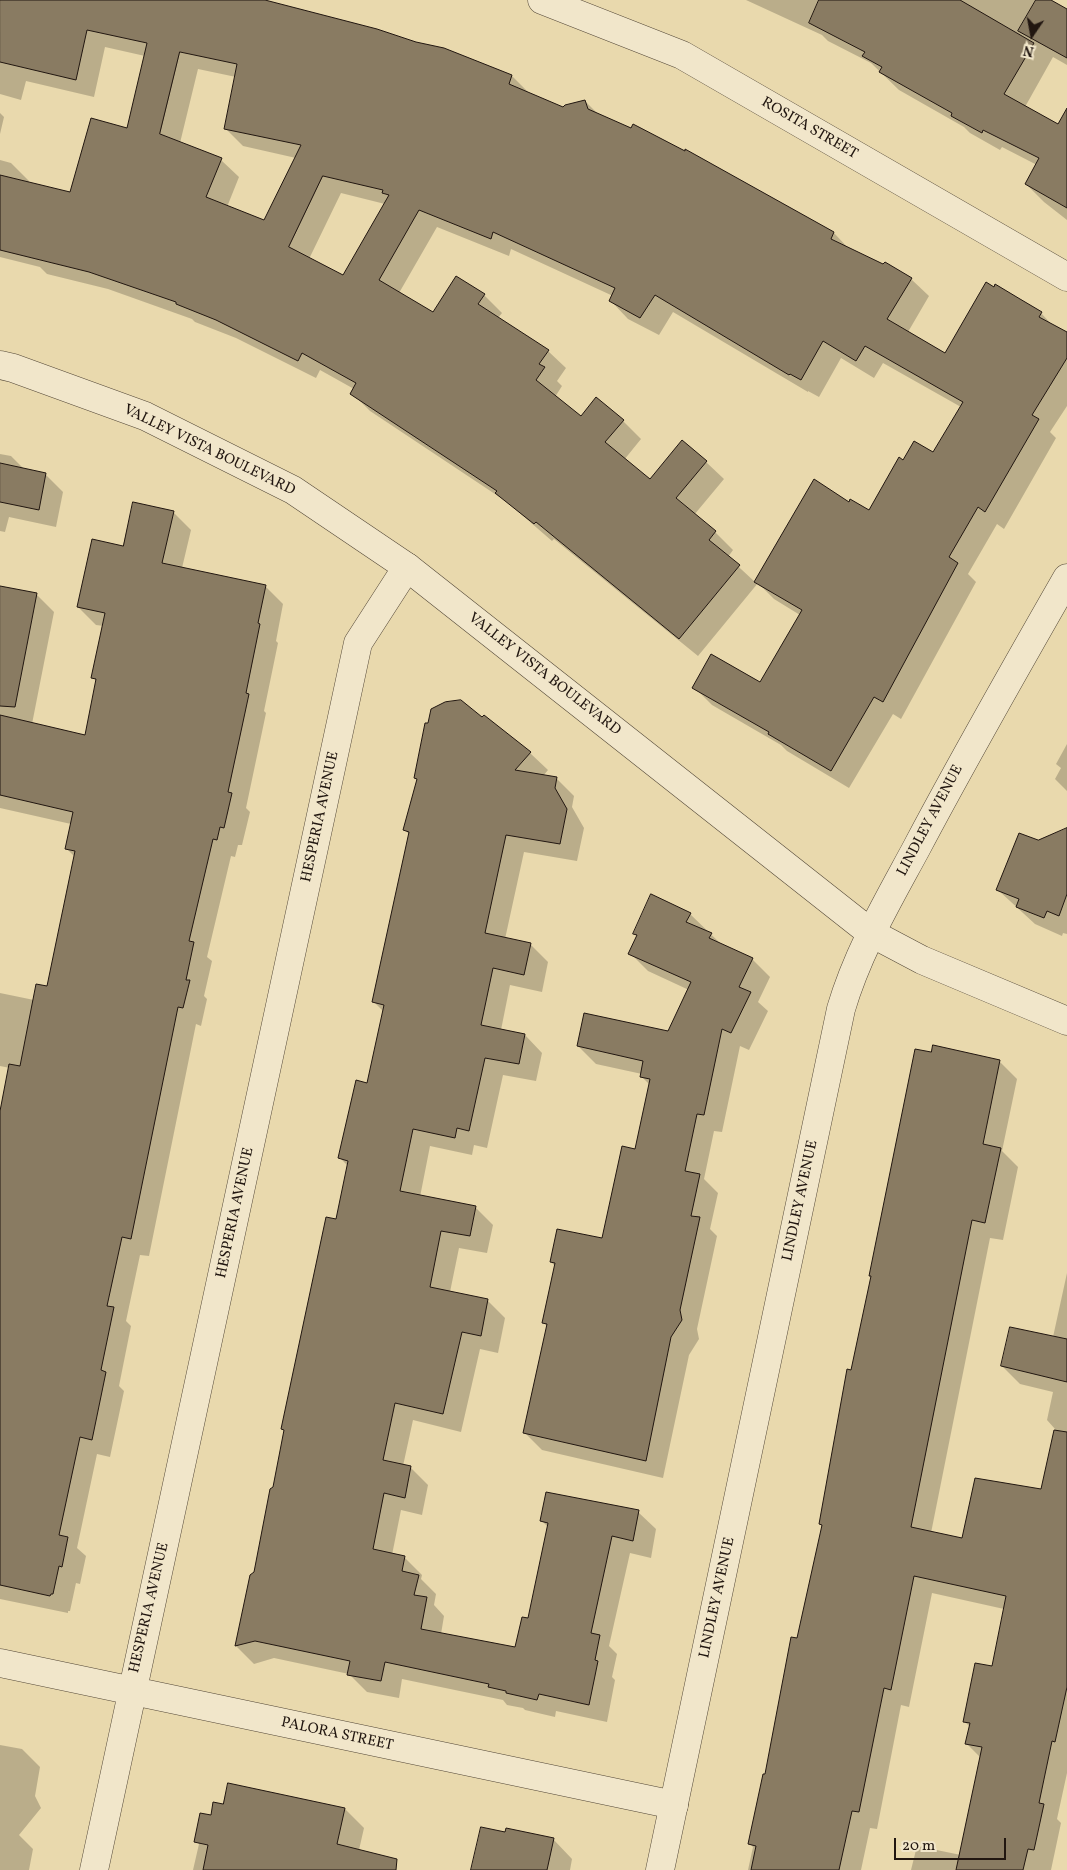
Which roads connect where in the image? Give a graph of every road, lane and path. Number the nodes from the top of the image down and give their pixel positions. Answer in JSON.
{"nodes":[{"id":1,"x":542,"y":0,"type":"edge"},
{"id":2,"x":1067,"y":277,"type":"edge"},
{"id":3,"x":0,"y":365,"type":"edge"},
{"id":4,"x":407,"y":567,"type":"junction"},
{"id":5,"x":1067,"y":578,"type":"edge"},
{"id":6,"x":871,"y":933,"type":"junction"},
{"id":7,"x":1067,"y":1021,"type":"edge"},
{"id":8,"x":0,"y":1663,"type":"edge"},
{"id":9,"x":131,"y":1691,"type":"junction"},
{"id":10,"x":674,"y":1806,"type":"junction"},
{"id":11,"x":94,"y":1870,"type":"edge"},
{"id":12,"x":660,"y":1870,"type":"edge"}],
"edges":[{"from":1,"to":2,"type":"street","name":"ROSITA STREET"},
{"from":3,"to":4,"type":"street","name":"VALLEY VISTA BOULEVARD"},
{"from":4,"to":6,"type":"street","name":"VALLEY VISTA BOULEVARD"},
{"from":4,"to":9,"type":"street","name":"HESPERIA AVENUE"},
{"from":5,"to":6,"type":"street","name":"LINDLEY AVENUE"},
{"from":6,"to":7,"type":"street","name":"VALLEY VISTA BOULEVARD"},
{"from":6,"to":10,"type":"street","name":"LINDLEY AVENUE"},
{"from":8,"to":9,"type":"street","name":"PALORA STREET"},
{"from":9,"to":10,"type":"street","name":"PALORA STREET"},
{"from":9,"to":11,"type":"street","name":"HESPERIA AVENUE"},
{"from":10,"to":12,"type":"street","name":"LINDLEY AVENUE"}]}
